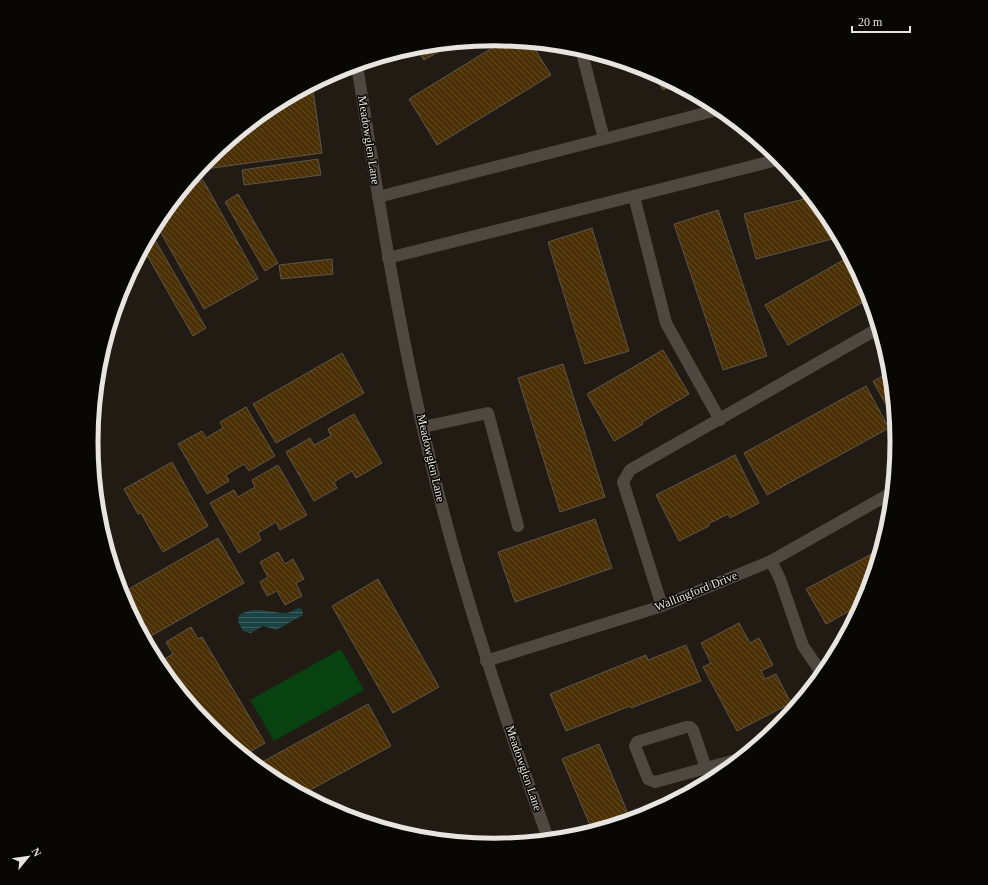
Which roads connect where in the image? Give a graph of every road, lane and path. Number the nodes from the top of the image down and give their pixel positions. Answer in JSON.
{"nodes":[{"id":1,"x":583,"y":57,"type":"edge"},
{"id":2,"x":357,"y":71,"type":"edge"},
{"id":3,"x":712,"y":111,"type":"edge"},
{"id":4,"x":604,"y":139,"type":"junction"},
{"id":5,"x":773,"y":161,"type":"edge"},
{"id":6,"x":634,"y":196,"type":"junction"},
{"id":7,"x":378,"y":197,"type":"junction"},
{"id":8,"x":388,"y":258,"type":"junction"},
{"id":9,"x":874,"y":331,"type":"edge"},
{"id":10,"x":720,"y":420,"type":"junction"},
{"id":11,"x":423,"y":427,"type":"junction"},
{"id":12,"x":887,"y":496,"type":"edge"},
{"id":13,"x":518,"y":526,"type":"dead end"},
{"id":14,"x":771,"y":561,"type":"junction"},
{"id":15,"x":662,"y":606,"type":"junction"},
{"id":16,"x":486,"y":661,"type":"junction"},
{"id":17,"x":819,"y":670,"type":"edge"},
{"id":18,"x":728,"y":762,"type":"edge"},
{"id":19,"x":706,"y":768,"type":"junction"},
{"id":20,"x":548,"y":836,"type":"edge"}],
"edges":[{"from":1,"to":4,"type":"street"},
{"from":2,"to":7,"type":"street","name":"Meadowglen Lane"},
{"from":3,"to":4,"type":"street"},
{"from":4,"to":7,"type":"street"},
{"from":5,"to":6,"type":"street"},
{"from":6,"to":8,"type":"street"},
{"from":6,"to":10,"type":"street"},
{"from":7,"to":8,"type":"street","name":"Meadowglen Lane"},
{"from":8,"to":11,"type":"street","name":"Meadowglen Lane"},
{"from":9,"to":10,"type":"street"},
{"from":10,"to":15,"type":"street"},
{"from":11,"to":13,"type":"street"},
{"from":11,"to":16,"type":"street","name":"Meadowglen Lane"},
{"from":12,"to":14,"type":"street","name":"Wallingford Drive"},
{"from":14,"to":15,"type":"street","name":"Wallingford Drive"},
{"from":14,"to":17,"type":"street"},
{"from":15,"to":16,"type":"street","name":"Wallingford Drive"},
{"from":16,"to":20,"type":"street","name":"Meadowglen Lane"},
{"from":18,"to":19,"type":"street"},
{"from":19,"to":19,"type":"street"}]}
